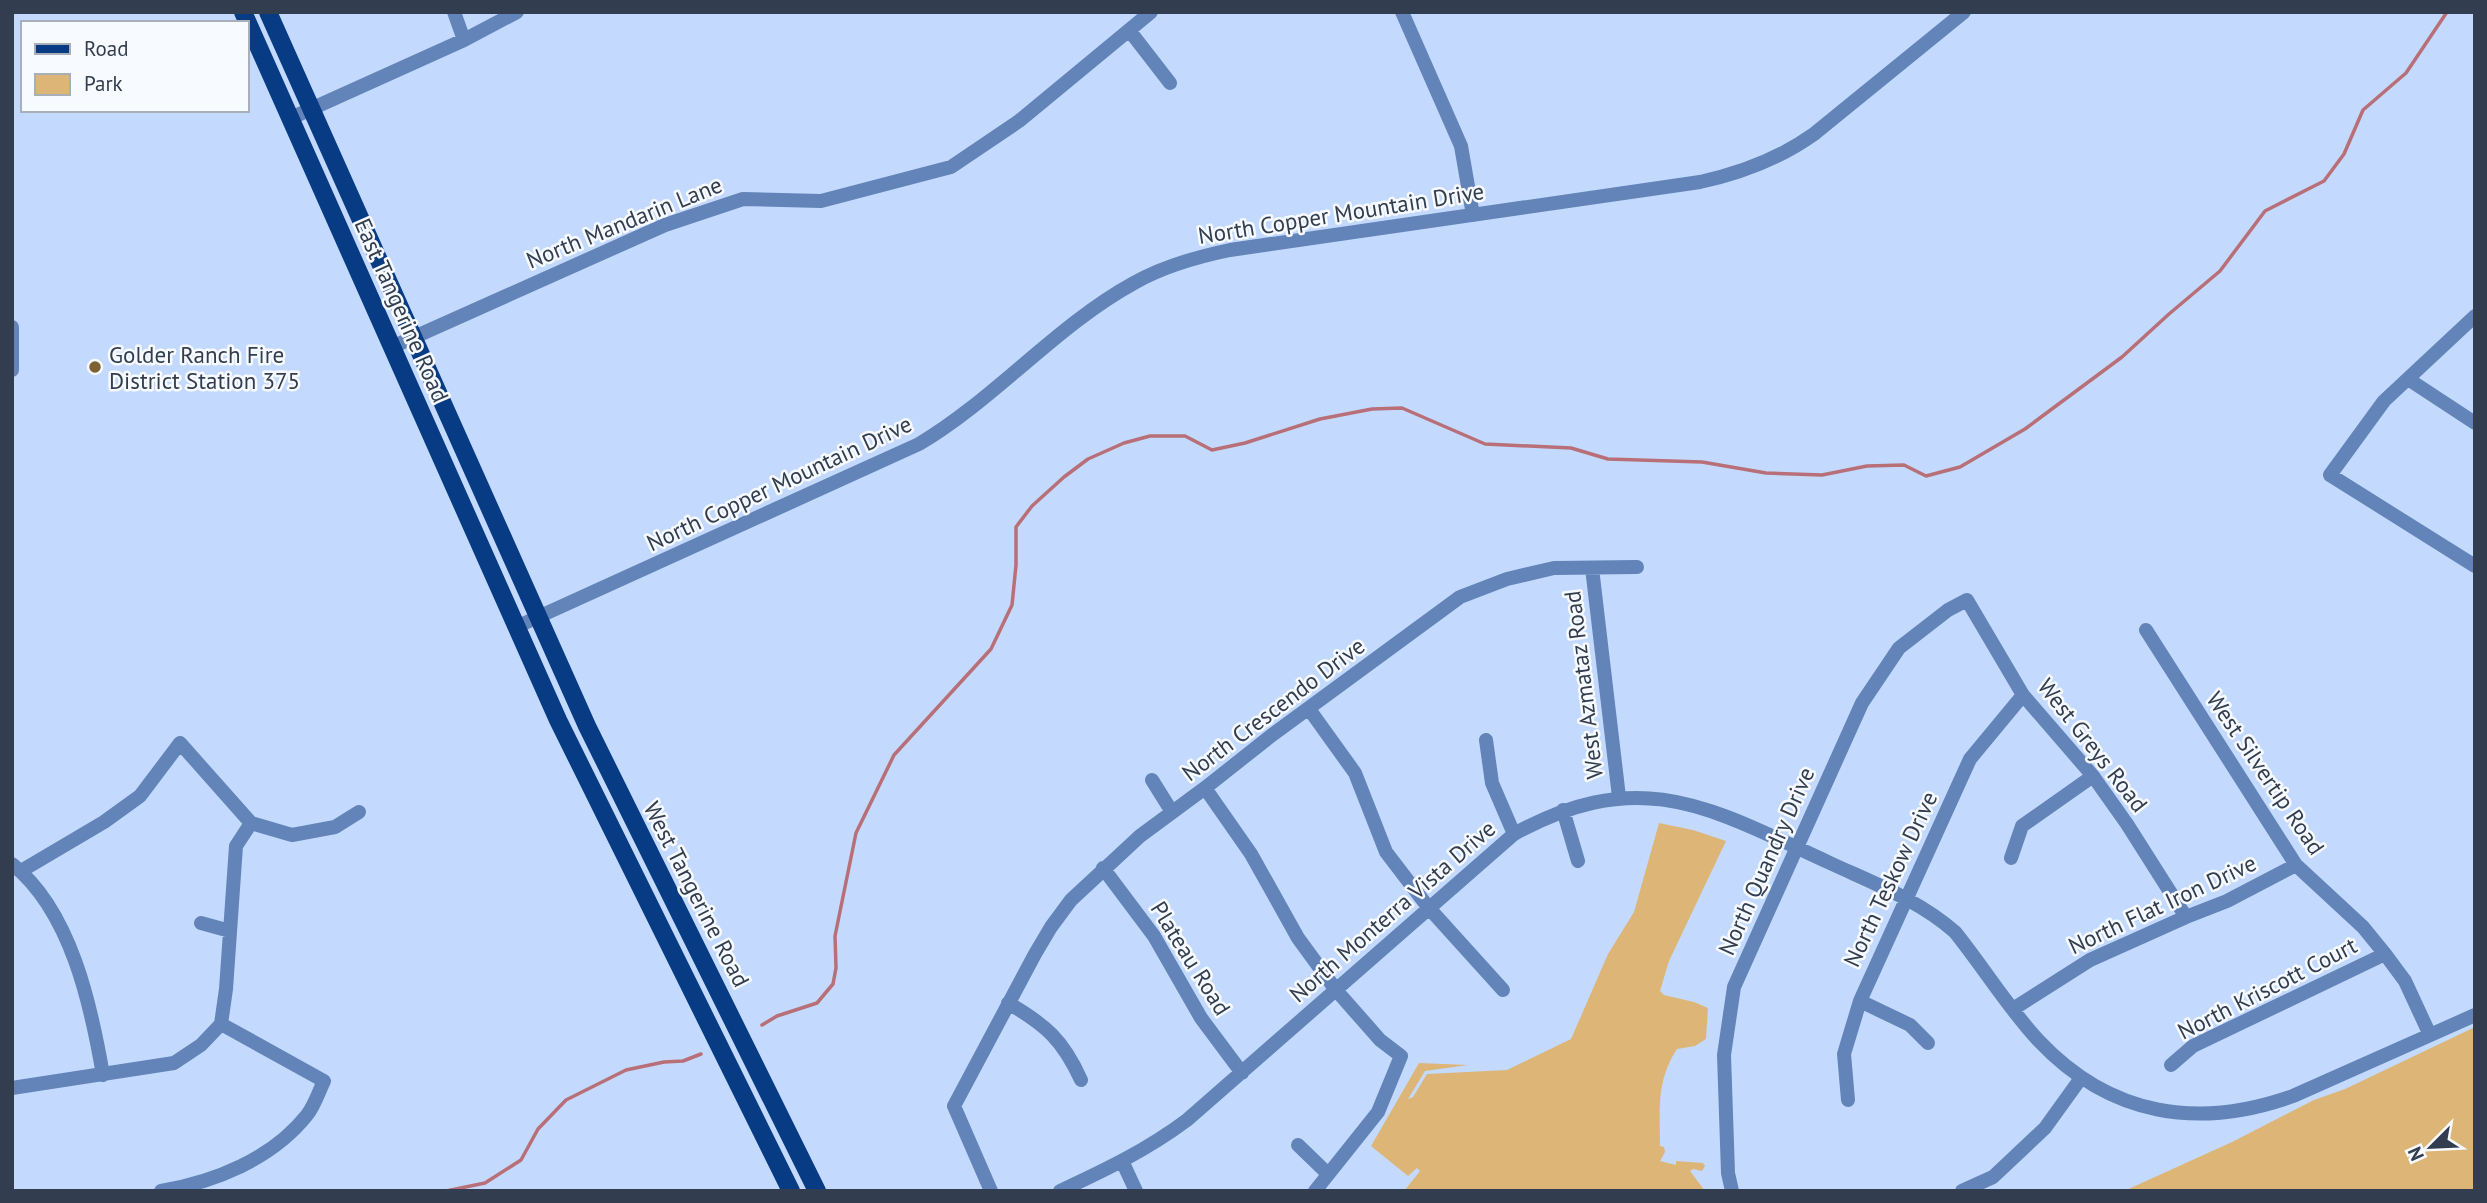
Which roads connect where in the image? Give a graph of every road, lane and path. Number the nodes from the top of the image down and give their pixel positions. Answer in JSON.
{"nodes":[{"id":1,"x":268,"y":12,"type":"edge"},
{"id":2,"x":454,"y":12,"type":"edge"},
{"id":3,"x":517,"y":12,"type":"edge"},
{"id":4,"x":1151,"y":12,"type":"edge"},
{"id":5,"x":1402,"y":12,"type":"edge"},
{"id":6,"x":1964,"y":12,"type":"edge"},
{"id":7,"x":248,"y":23,"type":"edge"},
{"id":8,"x":1129,"y":30,"type":"junction"},
{"id":9,"x":464,"y":40,"type":"junction"},
{"id":10,"x":1170,"y":83,"type":"dead end"},
{"id":11,"x":312,"y":108,"type":"junction"},
{"id":12,"x":291,"y":118,"type":"junction"},
{"id":13,"x":1473,"y":215,"type":"junction"},
{"id":14,"x":2475,"y":316,"type":"edge"},
{"id":15,"x":12,"y":327,"type":"edge"},
{"id":16,"x":414,"y":337,"type":"junction"},
{"id":17,"x":392,"y":346,"type":"junction"},
{"id":18,"x":12,"y":370,"type":"edge"},
{"id":19,"x":2408,"y":379,"type":"junction"},
{"id":20,"x":2475,"y":424,"type":"edge"},
{"id":21,"x":2475,"y":566,"type":"edge"},
{"id":22,"x":1637,"y":567,"type":"dead end"},
{"id":23,"x":1592,"y":568,"type":"junction"},
{"id":24,"x":1967,"y":600,"type":"joint"},
{"id":25,"x":538,"y":618,"type":"junction"},
{"id":26,"x":516,"y":628,"type":"junction"},
{"id":27,"x":2146,"y":630,"type":"dead end"},
{"id":28,"x":2023,"y":695,"type":"junction"},
{"id":29,"x":1309,"y":709,"type":"junction"},
{"id":30,"x":1486,"y":740,"type":"dead end"},
{"id":31,"x":2093,"y":776,"type":"junction"},
{"id":32,"x":1152,"y":780,"type":"dead end"},
{"id":33,"x":1205,"y":789,"type":"junction"},
{"id":34,"x":1619,"y":797,"type":"junction"},
{"id":35,"x":1563,"y":810,"type":"junction"},
{"id":36,"x":359,"y":811,"type":"dead end"},
{"id":37,"x":1172,"y":812,"type":"junction"},
{"id":38,"x":251,"y":823,"type":"junction"},
{"id":39,"x":1514,"y":834,"type":"junction"},
{"id":40,"x":1798,"y":848,"type":"junction"},
{"id":41,"x":2011,"y":858,"type":"dead end"},
{"id":42,"x":1578,"y":861,"type":"dead end"},
{"id":43,"x":2296,"y":865,"type":"junction"},
{"id":44,"x":16,"y":867,"type":"edge"},
{"id":45,"x":1103,"y":868,"type":"junction"},
{"id":46,"x":1906,"y":898,"type":"junction"},
{"id":47,"x":1428,"y":907,"type":"junction"},
{"id":48,"x":2186,"y":917,"type":"junction"},
{"id":49,"x":201,"y":923,"type":"dead end"},
{"id":50,"x":230,"y":931,"type":"junction"},
{"id":51,"x":2385,"y":954,"type":"junction"},
{"id":52,"x":1336,"y":990,"type":"junction"},
{"id":53,"x":1503,"y":990,"type":"dead end"},
{"id":54,"x":1860,"y":1001,"type":"junction"},
{"id":55,"x":1008,"y":1003,"type":"junction"},
{"id":56,"x":2013,"y":1009,"type":"junction"},
{"id":57,"x":2475,"y":1015,"type":"edge"},
{"id":58,"x":221,"y":1024,"type":"junction"},
{"id":59,"x":2430,"y":1035,"type":"junction"},
{"id":60,"x":1928,"y":1043,"type":"dead end"},
{"id":61,"x":2171,"y":1065,"type":"dead end"},
{"id":62,"x":1242,"y":1073,"type":"junction"},
{"id":63,"x":103,"y":1075,"type":"junction"},
{"id":64,"x":2081,"y":1078,"type":"junction"},
{"id":65,"x":1081,"y":1080,"type":"dead end"},
{"id":66,"x":12,"y":1088,"type":"edge"},
{"id":67,"x":1848,"y":1100,"type":"dead end"},
{"id":68,"x":1298,"y":1145,"type":"dead end"},
{"id":69,"x":1123,"y":1163,"type":"junction"},
{"id":70,"x":1328,"y":1174,"type":"junction"},
{"id":71,"x":161,"y":1191,"type":"edge"},
{"id":72,"x":792,"y":1191,"type":"edge"},
{"id":73,"x":817,"y":1191,"type":"edge"},
{"id":74,"x":991,"y":1191,"type":"edge"},
{"id":75,"x":1060,"y":1191,"type":"edge"},
{"id":76,"x":1136,"y":1191,"type":"edge"},
{"id":77,"x":1315,"y":1191,"type":"edge"},
{"id":78,"x":1731,"y":1191,"type":"edge"},
{"id":79,"x":1962,"y":1191,"type":"edge"}],
"edges":[{"from":1,"to":11,"type":"main road","name":"East Tangerine Road"},
{"from":2,"to":9,"type":"street"},
{"from":3,"to":9,"type":"street"},
{"from":4,"to":8,"type":"street","name":"North Mandarin Lane"},
{"from":5,"to":13,"type":"street"},
{"from":6,"to":13,"type":"street","name":"North Copper Mountain Drive"},
{"from":7,"to":12,"type":"main road","name":"East Tangerine Road"},
{"from":8,"to":10,"type":"street"},
{"from":8,"to":16,"type":"street","name":"North Mandarin Lane"},
{"from":9,"to":11,"type":"street"},
{"from":11,"to":12,"type":"street"},
{"from":11,"to":16,"type":"main road","name":"East Tangerine Road"},
{"from":12,"to":17,"type":"main road","name":"East Tangerine Road"},
{"from":13,"to":25,"type":"street","name":"North Copper Mountain Drive"},
{"from":14,"to":19,"type":"street"},
{"from":15,"to":18,"type":"street"},
{"from":16,"to":17,"type":"street","name":"North Mandarin Lane"},
{"from":16,"to":25,"type":"main road","name":"East Tangerine Road"},
{"from":17,"to":26,"type":"main road","name":"East Tangerine Road"},
{"from":19,"to":20,"type":"street"},
{"from":19,"to":21,"type":"street"},
{"from":22,"to":23,"type":"street","name":"North Crescendo Drive"},
{"from":23,"to":29,"type":"street","name":"North Crescendo Drive"},
{"from":23,"to":34,"type":"street","name":"West Azmataz Road"},
{"from":24,"to":28,"type":"street","name":"West Greys Road"},
{"from":24,"to":40,"type":"street","name":"North Quandry Drive"},
{"from":25,"to":26,"type":"street","name":"North Copper Mountain Drive"},
{"from":25,"to":73,"type":"main road","name":"West Tangerine Road"},
{"from":26,"to":72,"type":"main road","name":"West Tangerine Road"},
{"from":27,"to":43,"type":"street","name":"West Silvertip Road"},
{"from":28,"to":31,"type":"street","name":"West Greys Road"},
{"from":28,"to":46,"type":"street","name":"North Teskow Drive"},
{"from":29,"to":33,"type":"street","name":"North Crescendo Drive"},
{"from":29,"to":47,"type":"street"},
{"from":30,"to":39,"type":"street"},
{"from":31,"to":41,"type":"street"},
{"from":31,"to":48,"type":"street","name":"West Greys Road"},
{"from":32,"to":37,"type":"street"},
{"from":33,"to":37,"type":"street","name":"North Crescendo Drive"},
{"from":33,"to":52,"type":"street"},
{"from":34,"to":35,"type":"street","name":"North Monterra Vista Drive"},
{"from":34,"to":40,"type":"street","name":"North Monterra Vista Drive"},
{"from":35,"to":39,"type":"street","name":"North Monterra Vista Drive"},
{"from":35,"to":42,"type":"street"},
{"from":36,"to":38,"type":"street"},
{"from":37,"to":45,"type":"street","name":"North Crescendo Drive"},
{"from":38,"to":44,"type":"street"},
{"from":38,"to":50,"type":"street"},
{"from":39,"to":47,"type":"street","name":"North Monterra Vista Drive"},
{"from":40,"to":46,"type":"street","name":"North Monterra Vista Drive"},
{"from":40,"to":78,"type":"street","name":"North Quandry Drive"},
{"from":43,"to":48,"type":"street","name":"North Flat Iron Drive"},
{"from":43,"to":51,"type":"street","name":"West Silvertip Road"},
{"from":44,"to":63,"type":"street"},
{"from":45,"to":55,"type":"street","name":"North Crescendo Drive"},
{"from":45,"to":62,"type":"street","name":"Plateau Road"},
{"from":46,"to":54,"type":"street","name":"North Teskow Drive"},
{"from":46,"to":56,"type":"street","name":"North Monterra Vista Drive"},
{"from":47,"to":52,"type":"street","name":"North Monterra Vista Drive"},
{"from":47,"to":53,"type":"street"},
{"from":48,"to":56,"type":"street","name":"North Flat Iron Drive"},
{"from":49,"to":50,"type":"street"},
{"from":50,"to":58,"type":"street"},
{"from":51,"to":59,"type":"street","name":"West Silvertip Road"},
{"from":51,"to":61,"type":"street","name":"North Kriscott Court"},
{"from":52,"to":62,"type":"street","name":"North Monterra Vista Drive"},
{"from":52,"to":70,"type":"street"},
{"from":54,"to":60,"type":"street"},
{"from":54,"to":67,"type":"street","name":"North Teskow Drive"},
{"from":55,"to":65,"type":"street"},
{"from":55,"to":74,"type":"street","name":"North Crescendo Drive"},
{"from":56,"to":64,"type":"street","name":"North Monterra Vista Drive"},
{"from":57,"to":59,"type":"street","name":"North Monterra Vista Drive"},
{"from":58,"to":63,"type":"street"},
{"from":58,"to":71,"type":"street"},
{"from":59,"to":64,"type":"street","name":"North Monterra Vista Drive"},
{"from":62,"to":69,"type":"street","name":"North Monterra Vista Drive"},
{"from":63,"to":66,"type":"street"},
{"from":64,"to":79,"type":"street"},
{"from":68,"to":70,"type":"street"},
{"from":69,"to":75,"type":"street","name":"North Monterra Vista Drive"},
{"from":69,"to":76,"type":"street"},
{"from":70,"to":77,"type":"street"}]}
